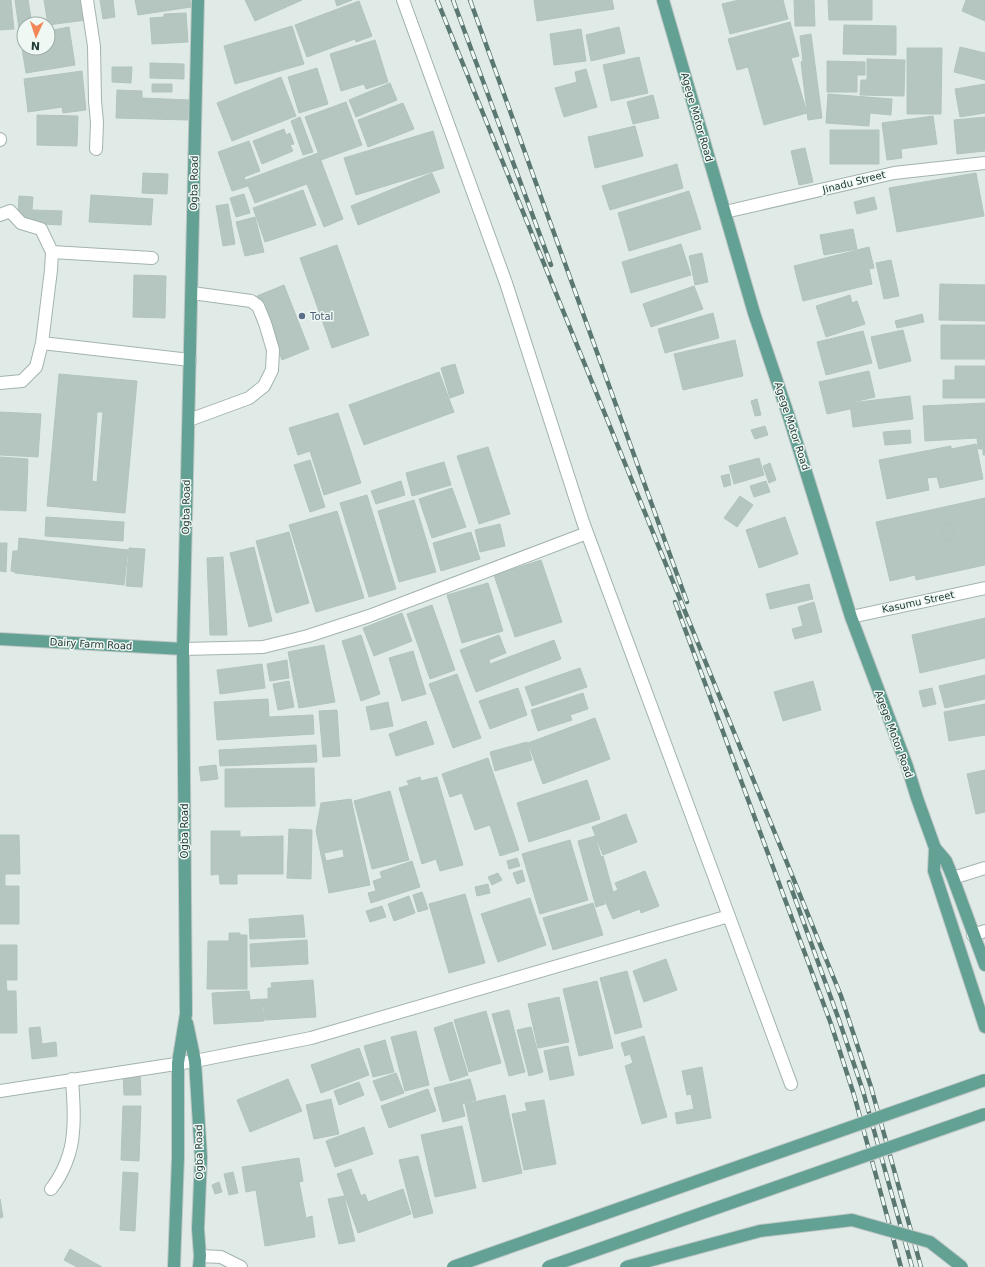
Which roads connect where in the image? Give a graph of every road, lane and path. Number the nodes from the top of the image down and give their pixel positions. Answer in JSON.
{"nodes":[{"id":1,"x":87,"y":0,"type":"edge"},
{"id":2,"x":198,"y":0,"type":"edge"},
{"id":3,"x":404,"y":0,"type":"edge"},
{"id":4,"x":663,"y":0,"type":"edge"},
{"id":5,"x":96,"y":149,"type":"dead end"},
{"id":6,"x":985,"y":163,"type":"edge"},
{"id":7,"x":725,"y":212,"type":"junction"},
{"id":8,"x":0,"y":214,"type":"edge"},
{"id":9,"x":52,"y":252,"type":"junction"},
{"id":10,"x":152,"y":258,"type":"dead end"},
{"id":11,"x":192,"y":293,"type":"junction"},
{"id":12,"x":42,"y":343,"type":"junction"},
{"id":13,"x":190,"y":360,"type":"junction"},
{"id":14,"x":0,"y":383,"type":"edge"},
{"id":15,"x":189,"y":420,"type":"junction"},
{"id":16,"x":587,"y":533,"type":"junction"},
{"id":17,"x":985,"y":588,"type":"edge"},
{"id":18,"x":851,"y":617,"type":"junction"},
{"id":19,"x":0,"y":639,"type":"edge"},
{"id":20,"x":183,"y":649,"type":"junction"},
{"id":21,"x":935,"y":848,"type":"junction"},
{"id":22,"x":985,"y":868,"type":"edge"},
{"id":23,"x":953,"y":878,"type":"junction"},
{"id":24,"x":729,"y":916,"type":"junction"},
{"id":25,"x":985,"y":931,"type":"edge"},
{"id":26,"x":973,"y":935,"type":"junction"},
{"id":27,"x":985,"y":965,"type":"edge"},
{"id":28,"x":186,"y":1014,"type":"junction"},
{"id":29,"x":985,"y":1027,"type":"edge"},
{"id":30,"x":195,"y":1061,"type":"junction"},
{"id":31,"x":178,"y":1063,"type":"junction"},
{"id":32,"x":72,"y":1079,"type":"junction"},
{"id":33,"x":985,"y":1080,"type":"edge"},
{"id":34,"x":791,"y":1084,"type":"dead end"},
{"id":35,"x":0,"y":1091,"type":"edge"},
{"id":36,"x":985,"y":1114,"type":"edge"},
{"id":37,"x":51,"y":1189,"type":"dead end"},
{"id":38,"x":200,"y":1261,"type":"edge"},
{"id":39,"x":173,"y":1267,"type":"edge"},
{"id":40,"x":241,"y":1267,"type":"edge"},
{"id":41,"x":453,"y":1267,"type":"edge"},
{"id":42,"x":548,"y":1267,"type":"edge"},
{"id":43,"x":626,"y":1267,"type":"edge"},
{"id":44,"x":962,"y":1267,"type":"edge"}],
"edges":[{"from":1,"to":5,"type":"street"},
{"from":2,"to":11,"type":"main road","name":"Ogba Road"},
{"from":3,"to":16,"type":"street"},
{"from":4,"to":7,"type":"main road","name":"Agege Motor Road"},
{"from":6,"to":7,"type":"street","name":"Jinadu Street"},
{"from":7,"to":18,"type":"main road","name":"Agege Motor Road"},
{"from":8,"to":9,"type":"street"},
{"from":9,"to":10,"type":"street"},
{"from":9,"to":12,"type":"street"},
{"from":11,"to":13,"type":"main road","name":"Ogba Road"},
{"from":11,"to":15,"type":"street"},
{"from":12,"to":13,"type":"street"},
{"from":12,"to":14,"type":"street"},
{"from":13,"to":15,"type":"main road","name":"Ogba Road"},
{"from":15,"to":20,"type":"main road","name":"Ogba Road"},
{"from":16,"to":20,"type":"street"},
{"from":16,"to":24,"type":"street"},
{"from":17,"to":18,"type":"street","name":"Kasumu Street"},
{"from":18,"to":21,"type":"main road","name":"Agege Motor Road"},
{"from":19,"to":20,"type":"main road","name":"Dairy Farm Road"},
{"from":20,"to":28,"type":"main road","name":"Ogba Road"},
{"from":21,"to":23,"type":"main road","name":"Agege Motor Road"},
{"from":21,"to":29,"type":"main road","name":"Agege Motor Road"},
{"from":22,"to":23,"type":"street"},
{"from":23,"to":26,"type":"main road","name":"Agege Motor Road"},
{"from":24,"to":30,"type":"street"},
{"from":24,"to":34,"type":"street"},
{"from":25,"to":26,"type":"street"},
{"from":26,"to":27,"type":"main road","name":"Agege Motor Road"},
{"from":28,"to":30,"type":"main road","name":"Ogba Road"},
{"from":28,"to":31,"type":"main road","name":"Ogba Road"},
{"from":30,"to":31,"type":"street"},
{"from":30,"to":38,"type":"main road","name":"Ogba Road"},
{"from":31,"to":32,"type":"street"},
{"from":31,"to":39,"type":"main road","name":"Ogba Road"},
{"from":32,"to":35,"type":"street"},
{"from":32,"to":37,"type":"street"},
{"from":33,"to":41,"type":"main road","bridge":true},
{"from":36,"to":42,"type":"main road","bridge":true},
{"from":38,"to":40,"type":"street"},
{"from":43,"to":44,"type":"main road","bridge":true}]}
